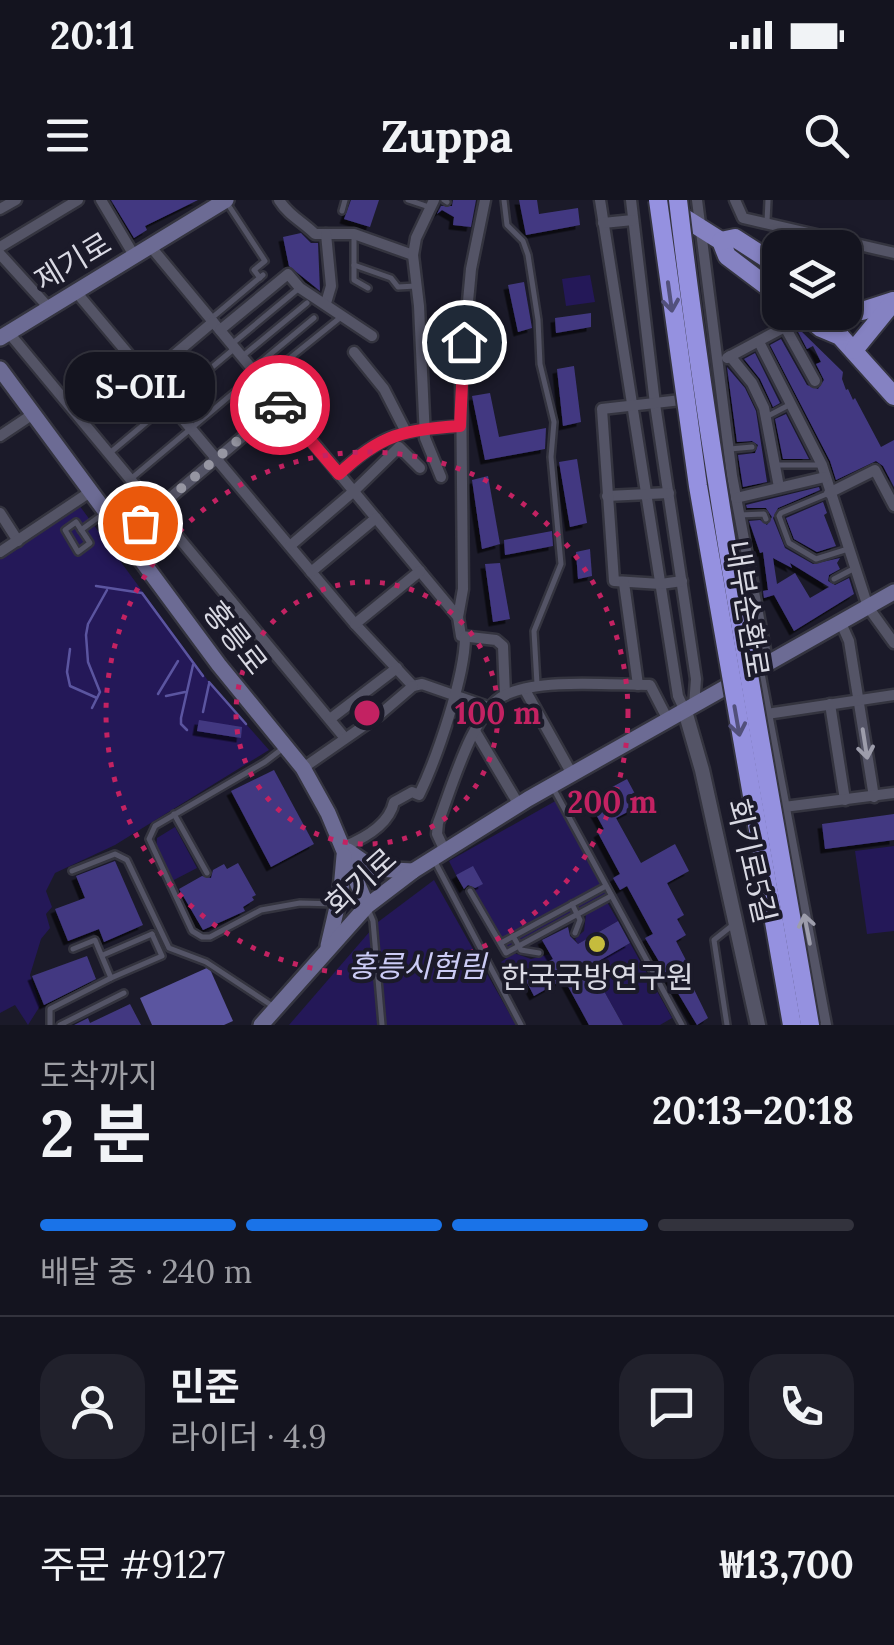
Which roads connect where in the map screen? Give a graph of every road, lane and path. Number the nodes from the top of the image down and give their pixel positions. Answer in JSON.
{"nodes":[{"id":1,"x":16,"y":200,"type":"edge"},
{"id":2,"x":78,"y":200,"type":"edge"},
{"id":3,"x":100,"y":200,"type":"edge"},
{"id":4,"x":226,"y":200,"type":"edge"},
{"id":5,"x":278,"y":200,"type":"edge"},
{"id":6,"x":345,"y":200,"type":"edge"},
{"id":7,"x":408,"y":200,"type":"edge"},
{"id":8,"x":485,"y":200,"type":"edge"},
{"id":9,"x":504,"y":200,"type":"edge"},
{"id":10,"x":600,"y":200,"type":"edge"},
{"id":11,"x":631,"y":200,"type":"edge"},
{"id":12,"x":657,"y":200,"type":"edge"},
{"id":13,"x":678,"y":200,"type":"edge"},
{"id":14,"x":697,"y":200,"type":"edge"},
{"id":15,"x":735,"y":200,"type":"edge"},
{"id":16,"x":768,"y":200,"type":"edge"},
{"id":17,"x":432,"y":204,"type":"edge"},
{"id":18,"x":0,"y":209,"type":"edge"},
{"id":19,"x":342,"y":211,"type":"dead end"},
{"id":20,"x":634,"y":220,"type":"junction"},
{"id":21,"x":603,"y":223,"type":"junction"},
{"id":22,"x":767,"y":225,"type":"junction"},
{"id":23,"x":700,"y":228,"type":"junction"},
{"id":24,"x":326,"y":234,"type":"junction"},
{"id":25,"x":354,"y":234,"type":"junction"},
{"id":26,"x":721,"y":242,"type":"junction"},
{"id":27,"x":151,"y":247,"type":"junction"},
{"id":28,"x":0,"y":250,"type":"edge"},
{"id":29,"x":894,"y":254,"type":"edge"},
{"id":30,"x":412,"y":255,"type":"junction"},
{"id":31,"x":762,"y":255,"type":"edge"},
{"id":32,"x":134,"y":257,"type":"junction"},
{"id":33,"x":354,"y":265,"type":"junction"},
{"id":34,"x":762,"y":282,"type":"edge"},
{"id":35,"x":416,"y":286,"type":"junction"},
{"id":36,"x":300,"y":288,"type":"junction"},
{"id":37,"x":368,"y":288,"type":"dead end"},
{"id":38,"x":76,"y":293,"type":"junction"},
{"id":39,"x":894,"y":301,"type":"edge"},
{"id":40,"x":307,"y":303,"type":"dead end"},
{"id":41,"x":326,"y":303,"type":"junction"},
{"id":42,"x":50,"y":309,"type":"junction"},
{"id":43,"x":862,"y":311,"type":"edge"},
{"id":44,"x":343,"y":315,"type":"junction"},
{"id":45,"x":314,"y":318,"type":"dead end"},
{"id":46,"x":214,"y":324,"type":"junction"},
{"id":47,"x":647,"y":330,"type":"junction"},
{"id":48,"x":780,"y":330,"type":"edge"},
{"id":49,"x":788,"y":330,"type":"edge"},
{"id":50,"x":826,"y":330,"type":"edge"},
{"id":51,"x":838,"y":330,"type":"edge"},
{"id":52,"x":621,"y":333,"type":"junction"},
{"id":53,"x":5,"y":336,"type":"edge"},
{"id":54,"x":372,"y":336,"type":"dead end"},
{"id":55,"x":840,"y":336,"type":"junction"},
{"id":56,"x":758,"y":342,"type":"junction"},
{"id":57,"x":236,"y":350,"type":"junction"},
{"id":58,"x":854,"y":350,"type":"junction"},
{"id":59,"x":354,"y":352,"type":"dead end"},
{"id":60,"x":730,"y":356,"type":"junction"},
{"id":61,"x":717,"y":363,"type":"junction"},
{"id":62,"x":0,"y":369,"type":"edge"},
{"id":63,"x":257,"y":375,"type":"junction"},
{"id":64,"x":149,"y":376,"type":"junction"},
{"id":65,"x":814,"y":381,"type":"dead end"},
{"id":66,"x":719,"y":395,"type":"junction"},
{"id":67,"x":894,"y":396,"type":"edge"},
{"id":68,"x":171,"y":402,"type":"junction"},
{"id":69,"x":282,"y":404,"type":"junction"},
{"id":70,"x":659,"y":404,"type":"junction"},
{"id":71,"x":792,"y":404,"type":"junction"},
{"id":72,"x":633,"y":406,"type":"junction"},
{"id":73,"x":33,"y":414,"type":"junction"},
{"id":74,"x":767,"y":416,"type":"junction"},
{"id":75,"x":460,"y":426,"type":"junction"},
{"id":76,"x":192,"y":427,"type":"junction"},
{"id":77,"x":424,"y":428,"type":"junction"},
{"id":78,"x":406,"y":432,"type":"junction"},
{"id":79,"x":0,"y":436,"type":"edge"},
{"id":80,"x":752,"y":447,"type":"dead end"},
{"id":81,"x":728,"y":449,"type":"junction"},
{"id":82,"x":110,"y":452,"type":"junction"},
{"id":83,"x":218,"y":458,"type":"junction"},
{"id":84,"x":777,"y":464,"type":"junction"},
{"id":85,"x":420,"y":468,"type":"dead end"},
{"id":86,"x":824,"y":471,"type":"junction"},
{"id":87,"x":339,"y":474,"type":"junction"},
{"id":88,"x":132,"y":478,"type":"junction"},
{"id":89,"x":442,"y":478,"type":"dead end"},
{"id":90,"x":779,"y":488,"type":"junction"},
{"id":91,"x":90,"y":492,"type":"junction"},
{"id":92,"x":354,"y":492,"type":"junction"},
{"id":93,"x":669,"y":493,"type":"junction"},
{"id":94,"x":829,"y":494,"type":"junction"},
{"id":95,"x":648,"y":495,"type":"junction"},
{"id":96,"x":607,"y":496,"type":"junction"},
{"id":97,"x":736,"y":498,"type":"junction"},
{"id":98,"x":894,"y":506,"type":"edge"},
{"id":99,"x":157,"y":509,"type":"junction"},
{"id":100,"x":105,"y":512,"type":"junction"},
{"id":101,"x":0,"y":513,"type":"edge"},
{"id":102,"x":739,"y":515,"type":"junction"},
{"id":103,"x":376,"y":518,"type":"junction"},
{"id":104,"x":766,"y":519,"type":"dead end"},
{"id":105,"x":81,"y":530,"type":"junction"},
{"id":106,"x":122,"y":537,"type":"junction"},
{"id":107,"x":18,"y":541,"type":"junction"},
{"id":108,"x":290,"y":546,"type":"junction"},
{"id":109,"x":848,"y":548,"type":"junction"},
{"id":110,"x":0,"y":552,"type":"edge"},
{"id":111,"x":854,"y":568,"type":"junction"},
{"id":112,"x":420,"y":571,"type":"junction"},
{"id":113,"x":311,"y":572,"type":"junction"},
{"id":114,"x":834,"y":578,"type":"dead end"},
{"id":115,"x":682,"y":581,"type":"junction"},
{"id":116,"x":624,"y":583,"type":"junction"},
{"id":117,"x":661,"y":584,"type":"junction"},
{"id":118,"x":894,"y":592,"type":"edge"},
{"id":119,"x":868,"y":608,"type":"junction"},
{"id":120,"x":458,"y":617,"type":"junction"},
{"id":121,"x":841,"y":623,"type":"junction"},
{"id":122,"x":355,"y":624,"type":"junction"},
{"id":123,"x":464,"y":637,"type":"junction"},
{"id":124,"x":894,"y":644,"type":"edge"},
{"id":125,"x":397,"y":668,"type":"junction"},
{"id":126,"x":763,"y":668,"type":"junction"},
{"id":127,"x":538,"y":685,"type":"junction"},
{"id":128,"x":638,"y":685,"type":"junction"},
{"id":129,"x":413,"y":686,"type":"junction"},
{"id":130,"x":525,"y":690,"type":"junction"},
{"id":131,"x":894,"y":694,"type":"edge"},
{"id":132,"x":452,"y":695,"type":"junction"},
{"id":133,"x":504,"y":695,"type":"junction"},
{"id":134,"x":859,"y":700,"type":"junction"},
{"id":135,"x":830,"y":704,"type":"junction"},
{"id":136,"x":491,"y":708,"type":"junction"},
{"id":137,"x":690,"y":708,"type":"junction"},
{"id":138,"x":767,"y":714,"type":"junction"},
{"id":139,"x":330,"y":719,"type":"junction"},
{"id":140,"x":668,"y":720,"type":"junction"},
{"id":141,"x":476,"y":731,"type":"junction"},
{"id":142,"x":344,"y":737,"type":"junction"},
{"id":143,"x":286,"y":745,"type":"junction"},
{"id":144,"x":303,"y":768,"type":"junction"},
{"id":145,"x":572,"y":774,"type":"junction"},
{"id":146,"x":552,"y":786,"type":"junction"},
{"id":147,"x":894,"y":793,"type":"edge"},
{"id":148,"x":874,"y":796,"type":"junction"},
{"id":149,"x":845,"y":800,"type":"junction"},
{"id":150,"x":520,"y":805,"type":"junction"},
{"id":151,"x":784,"y":807,"type":"junction"},
{"id":152,"x":174,"y":814,"type":"junction"},
{"id":153,"x":342,"y":847,"type":"junction"},
{"id":154,"x":438,"y":854,"type":"junction"},
{"id":155,"x":413,"y":870,"type":"junction"},
{"id":156,"x":72,"y":871,"type":"dead end"},
{"id":157,"x":208,"y":873,"type":"dead end"},
{"id":158,"x":606,"y":886,"type":"junction"},
{"id":159,"x":470,"y":891,"type":"dead end"},
{"id":160,"x":611,"y":896,"type":"junction"},
{"id":161,"x":338,"y":904,"type":"junction"},
{"id":162,"x":572,"y":904,"type":"junction"},
{"id":163,"x":367,"y":906,"type":"junction"},
{"id":164,"x":578,"y":914,"type":"junction"},
{"id":165,"x":736,"y":923,"type":"junction"},
{"id":166,"x":160,"y":930,"type":"junction"},
{"id":167,"x":575,"y":933,"type":"dead end"},
{"id":168,"x":152,"y":934,"type":"junction"},
{"id":169,"x":513,"y":936,"type":"junction"},
{"id":170,"x":500,"y":942,"type":"junction"},
{"id":171,"x":519,"y":946,"type":"junction"},
{"id":172,"x":74,"y":948,"type":"dead end"},
{"id":173,"x":327,"y":951,"type":"junction"},
{"id":174,"x":539,"y":953,"type":"dead end"},
{"id":175,"x":102,"y":956,"type":"junction"},
{"id":176,"x":111,"y":978,"type":"junction"},
{"id":177,"x":124,"y":993,"type":"dead end"},
{"id":178,"x":276,"y":1009,"type":"junction"},
{"id":179,"x":50,"y":1025,"type":"edge"},
{"id":180,"x":60,"y":1025,"type":"edge"},
{"id":181,"x":261,"y":1025,"type":"edge"},
{"id":182,"x":382,"y":1025,"type":"edge"},
{"id":183,"x":521,"y":1025,"type":"edge"},
{"id":184,"x":682,"y":1025,"type":"edge"},
{"id":185,"x":727,"y":1025,"type":"edge"},
{"id":186,"x":758,"y":1025,"type":"edge"},
{"id":187,"x":792,"y":1025,"type":"edge"},
{"id":188,"x":810,"y":1025,"type":"edge"},
{"id":189,"x":826,"y":1025,"type":"edge"}],
"edges":[{"from":1,"to":18,"type":"street"},
{"from":2,"to":28,"type":"street"},
{"from":3,"to":32,"type":"street"},
{"from":4,"to":27,"type":"main road","name":"제기로"},
{"from":4,"to":46,"type":"lane","name":"제기로"},
{"from":5,"to":24,"type":"street"},
{"from":6,"to":19,"type":"lane"},
{"from":7,"to":17,"type":"lane"},
{"from":8,"to":75,"type":"street"},
{"from":9,"to":127,"type":"lane"},
{"from":10,"to":21,"type":"street"},
{"from":11,"to":20,"type":"street"},
{"from":12,"to":23,"type":"main road","bridge":true},
{"from":12,"to":187,"type":"highway","name":"내부순환로","one_way":true,"bridge":true},
{"from":13,"to":188,"type":"highway","name":"내부순환로","bridge":true},
{"from":14,"to":23,"type":"street"},
{"from":15,"to":22,"type":"street"},
{"from":16,"to":22,"type":"lane"},
{"from":17,"to":30,"type":"street"},
{"from":20,"to":21,"type":"street"},
{"from":20,"to":47,"type":"street"},
{"from":21,"to":52,"type":"street"},
{"from":22,"to":29,"type":"street"},
{"from":23,"to":26,"type":"main road"},
{"from":23,"to":61,"type":"street"},
{"from":24,"to":25,"type":"street"},
{"from":24,"to":41,"type":"street"},
{"from":25,"to":30,"type":"street"},
{"from":25,"to":33,"type":"lane"},
{"from":26,"to":31,"type":"main road"},
{"from":26,"to":34,"type":"main road"},
{"from":27,"to":32,"type":"main road","name":"제기로"},
{"from":27,"to":46,"type":"street"},
{"from":28,"to":42,"type":"street"},
{"from":30,"to":35,"type":"street"},
{"from":32,"to":38,"type":"main road","name":"제기로"},
{"from":33,"to":35,"type":"lane"},
{"from":33,"to":37,"type":"lane"},
{"from":35,"to":77,"type":"street"},
{"from":36,"to":41,"type":"street"},
{"from":36,"to":46,"type":"street"},
{"from":36,"to":57,"type":"lane"},
{"from":38,"to":42,"type":"main road","name":"제기로"},
{"from":38,"to":64,"type":"street"},
{"from":39,"to":43,"type":"main road"},
{"from":39,"to":58,"type":"main road"},
{"from":40,"to":57,"type":"lane"},
{"from":41,"to":44,"type":"street"},
{"from":42,"to":53,"type":"main road","name":"제기로"},
{"from":44,"to":54,"type":"street"},
{"from":44,"to":63,"type":"lane"},
{"from":45,"to":63,"type":"lane"},
{"from":46,"to":57,"type":"street"},
{"from":46,"to":64,"type":"street"},
{"from":47,"to":52,"type":"street"},
{"from":47,"to":70,"type":"street"},
{"from":48,"to":56,"type":"street"},
{"from":49,"to":65,"type":"street"},
{"from":50,"to":55,"type":"main road"},
{"from":51,"to":55,"type":"main road"},
{"from":52,"to":72,"type":"street"},
{"from":53,"to":82,"type":"street"},
{"from":55,"to":58,"type":"main road"},
{"from":56,"to":60,"type":"street"},
{"from":56,"to":71,"type":"street"},
{"from":57,"to":63,"type":"street"},
{"from":57,"to":68,"type":"lane"},
{"from":58,"to":67,"type":"main road"},
{"from":59,"to":78,"type":"street"},
{"from":60,"to":61,"type":"street"},
{"from":60,"to":74,"type":"street"},
{"from":61,"to":66,"type":"street"},
{"from":62,"to":73,"type":"main road","name":"홍릉로"},
{"from":63,"to":69,"type":"street"},
{"from":63,"to":76,"type":"lane"},
{"from":64,"to":68,"type":"street"},
{"from":66,"to":70,"type":"street","bridge":true},
{"from":66,"to":81,"type":"street"},
{"from":68,"to":76,"type":"street"},
{"from":68,"to":82,"type":"lane"},
{"from":69,"to":83,"type":"street"},
{"from":69,"to":87,"type":"street"},
{"from":70,"to":72,"type":"street"},
{"from":70,"to":93,"type":"street"},
{"from":71,"to":74,"type":"lane"},
{"from":71,"to":86,"type":"street"},
{"from":72,"to":95,"type":"street"},
{"from":72,"to":96,"type":"street"},
{"from":73,"to":79,"type":"street"},
{"from":73,"to":91,"type":"main road","name":"홍릉로"},
{"from":74,"to":84,"type":"street"},
{"from":75,"to":77,"type":"street"},
{"from":75,"to":120,"type":"street"},
{"from":76,"to":83,"type":"street"},
{"from":76,"to":88,"type":"lane"},
{"from":77,"to":78,"type":"street"},
{"from":77,"to":89,"type":"street"},
{"from":78,"to":87,"type":"street"},
{"from":80,"to":81,"type":"lane"},
{"from":81,"to":97,"type":"street"},
{"from":82,"to":88,"type":"street"},
{"from":83,"to":99,"type":"street"},
{"from":83,"to":108,"type":"street"},
{"from":84,"to":86,"type":"lane"},
{"from":84,"to":90,"type":"street"},
{"from":85,"to":92,"type":"street"},
{"from":86,"to":90,"type":"street"},
{"from":86,"to":94,"type":"street"},
{"from":87,"to":92,"type":"street"},
{"from":88,"to":99,"type":"street"},
{"from":90,"to":97,"type":"street"},
{"from":91,"to":100,"type":"main road","name":"홍릉로"},
{"from":91,"to":107,"type":"street"},
{"from":92,"to":103,"type":"street"},
{"from":92,"to":108,"type":"street"},
{"from":93,"to":95,"type":"street"},
{"from":93,"to":115,"type":"street"},
{"from":94,"to":98,"type":"street"},
{"from":94,"to":109,"type":"street"},
{"from":94,"to":109,"type":"lane"},
{"from":95,"to":96,"type":"street"},
{"from":95,"to":117,"type":"street"},
{"from":96,"to":116,"type":"street"},
{"from":97,"to":102,"type":"street"},
{"from":99,"to":106,"type":"street"},
{"from":99,"to":139,"type":"street"},
{"from":100,"to":105,"type":"lane"},
{"from":100,"to":106,"type":"main road","name":"홍릉로"},
{"from":101,"to":107,"type":"street"},
{"from":102,"to":104,"type":"lane"},
{"from":102,"to":126,"type":"street"},
{"from":103,"to":112,"type":"street"},
{"from":103,"to":113,"type":"street"},
{"from":105,"to":105,"type":"lane"},
{"from":106,"to":143,"type":"main road","name":"홍릉로"},
{"from":107,"to":110,"type":"street"},
{"from":108,"to":113,"type":"street"},
{"from":109,"to":111,"type":"street"},
{"from":111,"to":114,"type":"lane"},
{"from":111,"to":119,"type":"street"},
{"from":112,"to":120,"type":"street"},
{"from":112,"to":122,"type":"street"},
{"from":113,"to":122,"type":"street"},
{"from":115,"to":117,"type":"street"},
{"from":115,"to":137,"type":"street"},
{"from":116,"to":117,"type":"street"},
{"from":116,"to":128,"type":"street"},
{"from":117,"to":137,"type":"street"},
{"from":118,"to":119,"type":"main road","name":"회기로"},
{"from":119,"to":121,"type":"main road","name":"회기로"},
{"from":119,"to":124,"type":"street"},
{"from":120,"to":123,"type":"street"},
{"from":121,"to":126,"type":"main road","name":"회기로"},
{"from":121,"to":134,"type":"street"},
{"from":122,"to":125,"type":"street"},
{"from":123,"to":132,"type":"street"},
{"from":123,"to":133,"type":"street"},
{"from":125,"to":129,"type":"street"},
{"from":125,"to":139,"type":"street"},
{"from":126,"to":137,"type":"main road","name":"회기로","bridge":true},
{"from":126,"to":138,"type":"street"},
{"from":127,"to":128,"type":"street"},
{"from":127,"to":130,"type":"street"},
{"from":128,"to":140,"type":"street"},
{"from":129,"to":132,"type":"street"},
{"from":129,"to":142,"type":"street"},
{"from":130,"to":133,"type":"street"},
{"from":130,"to":145,"type":"street"},
{"from":131,"to":134,"type":"street"},
{"from":132,"to":136,"type":"street"},
{"from":132,"to":153,"type":"street"},
{"from":133,"to":136,"type":"street"},
{"from":134,"to":135,"type":"street"},
{"from":134,"to":148,"type":"street","one_way":true},
{"from":135,"to":138,"type":"street"},
{"from":135,"to":149,"type":"street"},
{"from":136,"to":141,"type":"street"},
{"from":137,"to":140,"type":"main road","name":"회기로"},
{"from":137,"to":165,"type":"street","name":"회기로5길"},
{"from":138,"to":151,"type":"street"},
{"from":139,"to":142,"type":"street"},
{"from":140,"to":145,"type":"main road","name":"회기로"},
{"from":141,"to":150,"type":"street"},
{"from":141,"to":154,"type":"street"},
{"from":142,"to":144,"type":"street"},
{"from":143,"to":144,"type":"main road","name":"홍릉로"},
{"from":143,"to":152,"type":"lane"},
{"from":144,"to":153,"type":"main road","name":"홍릉로"},
{"from":145,"to":146,"type":"main road","name":"회기로"},
{"from":146,"to":150,"type":"main road","name":"회기로"},
{"from":146,"to":158,"type":"lane"},
{"from":147,"to":148,"type":"street"},
{"from":148,"to":149,"type":"street"},
{"from":149,"to":151,"type":"street"},
{"from":150,"to":154,"type":"main road","name":"회기로"},
{"from":189,"to":151,"type":"street","one_way":true},
{"from":152,"to":157,"type":"lane"},
{"from":152,"to":161,"type":"lane"},
{"from":153,"to":155,"type":"main road"},
{"from":153,"to":161,"type":"main road"},
{"from":153,"to":163,"type":"main road","name":"홍릉로"},
{"from":154,"to":155,"type":"main road","name":"회기로"},
{"from":154,"to":183,"type":"lane"},
{"from":155,"to":163,"type":"main road","name":"회기로"},
{"from":156,"to":166,"type":"lane"},
{"from":158,"to":160,"type":"lane"},
{"from":158,"to":162,"type":"lane"},
{"from":159,"to":170,"type":"lane"},
{"from":160,"to":164,"type":"lane"},
{"from":160,"to":184,"type":"lane"},
{"from":161,"to":173,"type":"main road"},
{"from":162,"to":164,"type":"lane"},
{"from":162,"to":169,"type":"lane"},
{"from":163,"to":173,"type":"main road","name":"회기로"},
{"from":163,"to":182,"type":"lane"},
{"from":164,"to":167,"type":"lane"},
{"from":164,"to":171,"type":"lane"},
{"from":165,"to":185,"type":"lane"},
{"from":165,"to":186,"type":"street","name":"회기로5길"},
{"from":166,"to":168,"type":"lane"},
{"from":166,"to":178,"type":"lane"},
{"from":168,"to":175,"type":"lane"},
{"from":168,"to":176,"type":"lane"},
{"from":169,"to":170,"type":"lane"},
{"from":169,"to":171,"type":"lane"},
{"from":170,"to":171,"type":"lane"},
{"from":171,"to":174,"type":"lane"},
{"from":172,"to":175,"type":"lane"},
{"from":173,"to":178,"type":"main road","name":"회기로"},
{"from":175,"to":176,"type":"lane"},
{"from":176,"to":179,"type":"lane"},
{"from":177,"to":180,"type":"lane"},
{"from":178,"to":181,"type":"main road","name":"회기로"}]}
